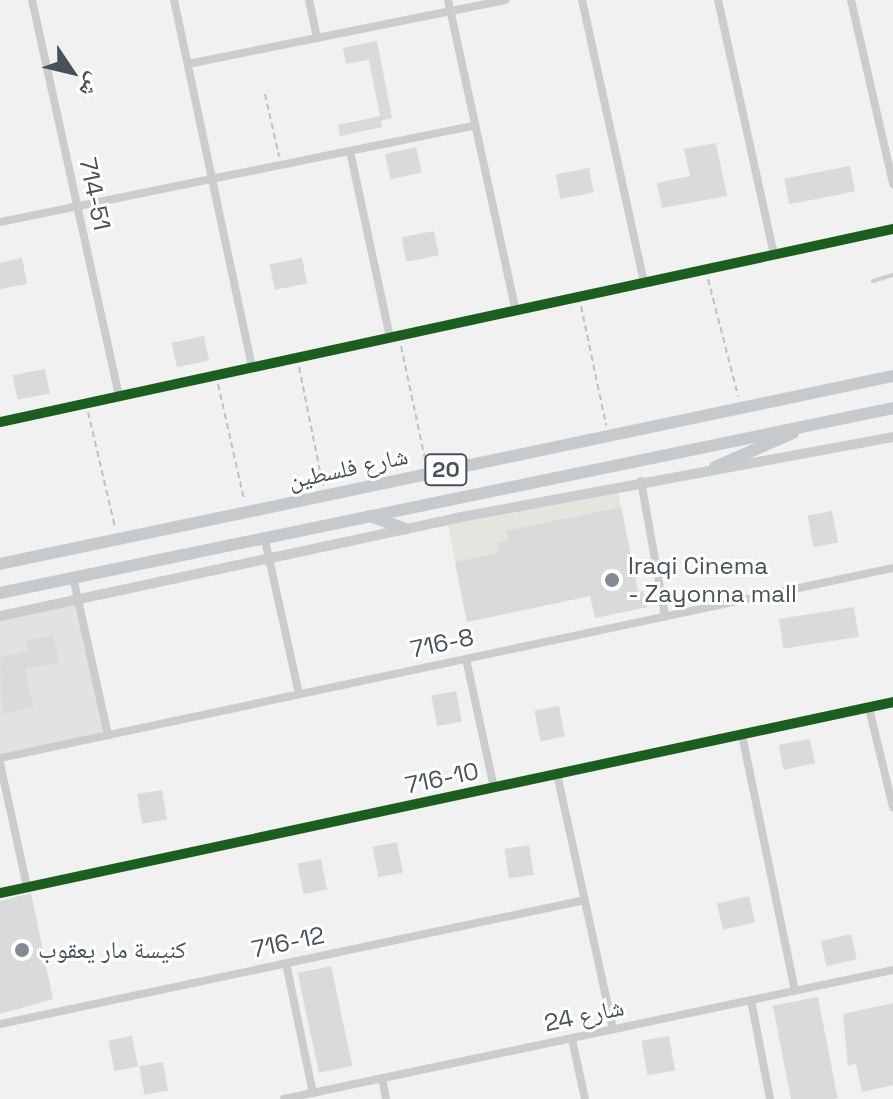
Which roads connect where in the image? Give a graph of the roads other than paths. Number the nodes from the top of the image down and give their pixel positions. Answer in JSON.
{"nodes":[{"id":1,"x":32,"y":0,"type":"edge"},
{"id":2,"x":174,"y":0,"type":"edge"},
{"id":3,"x":309,"y":0,"type":"edge"},
{"id":4,"x":448,"y":0,"type":"edge"},
{"id":5,"x":506,"y":0,"type":"edge"},
{"id":6,"x":582,"y":0,"type":"edge"},
{"id":7,"x":718,"y":0,"type":"edge"},
{"id":8,"x":851,"y":0,"type":"edge"},
{"id":9,"x":451,"y":11,"type":"junction"},
{"id":10,"x":317,"y":38,"type":"junction"},
{"id":11,"x":188,"y":64,"type":"junction"},
{"id":12,"x":475,"y":125,"type":"junction"},
{"id":13,"x":350,"y":151,"type":"junction"},
{"id":14,"x":212,"y":179,"type":"junction"},
{"id":15,"x":893,"y":184,"type":"edge"},
{"id":16,"x":77,"y":207,"type":"junction"},
{"id":17,"x":0,"y":222,"type":"edge"},
{"id":18,"x":893,"y":229,"type":"edge"},
{"id":19,"x":774,"y":255,"type":"junction"},
{"id":20,"x":893,"y":275,"type":"edge"},
{"id":21,"x":873,"y":281,"type":"dead end"},
{"id":22,"x":644,"y":283,"type":"junction"},
{"id":23,"x":516,"y":311,"type":"junction"},
{"id":24,"x":395,"y":337,"type":"junction"},
{"id":25,"x":252,"y":368,"type":"junction"},
{"id":26,"x":893,"y":376,"type":"edge"},
{"id":27,"x":119,"y":396,"type":"junction"},
{"id":28,"x":893,"y":408,"type":"edge"},
{"id":29,"x":0,"y":422,"type":"edge"},
{"id":30,"x":806,"y":426,"type":"junction"},
{"id":31,"x":893,"y":437,"type":"edge"},
{"id":32,"x":715,"y":467,"type":"junction"},
{"id":33,"x":641,"y":481,"type":"junction"},
{"id":34,"x":367,"y":515,"type":"junction"},
{"id":35,"x":405,"y":529,"type":"junction"},
{"id":36,"x":264,"y":536,"type":"junction"},
{"id":37,"x":269,"y":560,"type":"junction"},
{"id":38,"x":0,"y":564,"type":"edge"},
{"id":39,"x":893,"y":568,"type":"edge"},
{"id":40,"x":73,"y":577,"type":"junction"},
{"id":41,"x":0,"y":593,"type":"edge"},
{"id":42,"x":78,"y":600,"type":"junction"},
{"id":43,"x":0,"y":616,"type":"edge"},
{"id":44,"x":665,"y":616,"type":"junction"},
{"id":45,"x":466,"y":659,"type":"junction"},
{"id":46,"x":299,"y":694,"type":"junction"},
{"id":47,"x":893,"y":702,"type":"edge"},
{"id":48,"x":869,"y":708,"type":"junction"},
{"id":49,"x":108,"y":735,"type":"junction"},
{"id":50,"x":742,"y":735,"type":"junction"},
{"id":51,"x":0,"y":761,"type":"edge"},
{"id":52,"x":557,"y":774,"type":"junction"},
{"id":53,"x":494,"y":787,"type":"junction"},
{"id":54,"x":893,"y":807,"type":"edge"},
{"id":55,"x":27,"y":887,"type":"junction"},
{"id":56,"x":0,"y":893,"type":"edge"},
{"id":57,"x":585,"y":900,"type":"junction"},
{"id":58,"x":286,"y":963,"type":"junction"},
{"id":59,"x":893,"y":970,"type":"edge"},
{"id":60,"x":795,"y":990,"type":"junction"},
{"id":61,"x":751,"y":1000,"type":"junction"},
{"id":62,"x":0,"y":1024,"type":"edge"},
{"id":63,"x":613,"y":1029,"type":"junction"},
{"id":64,"x":572,"y":1039,"type":"junction"},
{"id":65,"x":382,"y":1078,"type":"junction"},
{"id":66,"x":313,"y":1093,"type":"junction"},
{"id":67,"x":327,"y":1094,"type":"edge"},
{"id":68,"x":284,"y":1099,"type":"edge"},
{"id":69,"x":386,"y":1099,"type":"edge"},
{"id":70,"x":585,"y":1099,"type":"edge"},
{"id":71,"x":770,"y":1099,"type":"edge"}],
"edges":[{"from":1,"to":16,"type":"street","name":"714-51"},
{"from":2,"to":11,"type":"street"},
{"from":3,"to":10,"type":"street"},
{"from":4,"to":9,"type":"street"},
{"from":5,"to":9,"type":"street"},
{"from":6,"to":22,"type":"street"},
{"from":7,"to":19,"type":"street"},
{"from":8,"to":15,"type":"street"},
{"from":9,"to":10,"type":"street"},
{"from":9,"to":12,"type":"street"},
{"from":10,"to":11,"type":"street"},
{"from":11,"to":14,"type":"street"},
{"from":12,"to":13,"type":"street"},
{"from":12,"to":23,"type":"street"},
{"from":13,"to":14,"type":"street"},
{"from":13,"to":24,"type":"street"},
{"from":14,"to":16,"type":"street"},
{"from":14,"to":25,"type":"street"},
{"from":16,"to":17,"type":"street"},
{"from":16,"to":27,"type":"street","name":"714-51"},
{"from":18,"to":19,"type":"street"},
{"from":19,"to":22,"type":"street"},
{"from":20,"to":21,"type":"lane"},
{"from":22,"to":23,"type":"street"},
{"from":23,"to":24,"type":"street"},
{"from":24,"to":25,"type":"street"},
{"from":25,"to":27,"type":"street"},
{"from":26,"to":38,"type":"main road","name":"شارع فلسطين","number":"20"},
{"from":27,"to":29,"type":"street"},
{"from":28,"to":30,"type":"main road","name":"شارع فلسطين","number":"20"},
{"from":30,"to":32,"type":"main road"},
{"from":30,"to":34,"type":"main road","name":"شارع فلسطين","number":"20"},
{"from":31,"to":32,"type":"street"},
{"from":32,"to":33,"type":"street"},
{"from":33,"to":35,"type":"street"},
{"from":33,"to":44,"type":"street"},
{"from":34,"to":35,"type":"main road"},
{"from":34,"to":36,"type":"main road","name":"شارع فلسطين","number":"20"},
{"from":35,"to":37,"type":"street"},
{"from":36,"to":37,"type":"street"},
{"from":36,"to":40,"type":"main road","name":"شارع فلسطين","number":"20"},
{"from":37,"to":42,"type":"street"},
{"from":37,"to":46,"type":"street"},
{"from":39,"to":44,"type":"street","name":"716-8"},
{"from":40,"to":41,"type":"main road","name":"شارع فلسطين","number":"20"},
{"from":40,"to":42,"type":"street"},
{"from":42,"to":43,"type":"street"},
{"from":42,"to":49,"type":"street"},
{"from":44,"to":45,"type":"street","name":"716-8"},
{"from":45,"to":46,"type":"street","name":"716-8"},
{"from":45,"to":53,"type":"street"},
{"from":46,"to":49,"type":"street","name":"716-8"},
{"from":47,"to":48,"type":"street","name":"716-10"},
{"from":48,"to":50,"type":"street","name":"716-10"},
{"from":48,"to":54,"type":"street"},
{"from":49,"to":51,"type":"street","name":"716-8"},
{"from":50,"to":52,"type":"street","name":"716-10"},
{"from":50,"to":60,"type":"street"},
{"from":51,"to":55,"type":"street"},
{"from":52,"to":53,"type":"street","name":"716-10"},
{"from":52,"to":57,"type":"street"},
{"from":53,"to":55,"type":"street","name":"716-10"},
{"from":55,"to":56,"type":"street","name":"716-10"},
{"from":57,"to":58,"type":"street","name":"716-12"},
{"from":57,"to":63,"type":"street"},
{"from":58,"to":62,"type":"street","name":"716-12"},
{"from":58,"to":66,"type":"street"},
{"from":59,"to":60,"type":"street","name":"شارع 24"},
{"from":60,"to":61,"type":"street","name":"شارع 24"},
{"from":61,"to":63,"type":"street","name":"شارع 24"},
{"from":61,"to":71,"type":"street"},
{"from":63,"to":64,"type":"street","name":"شارع 24"},
{"from":64,"to":65,"type":"street","name":"شارع 24"},
{"from":64,"to":70,"type":"street"},
{"from":65,"to":67,"type":"street","name":"شارع 24"},
{"from":65,"to":69,"type":"street"},
{"from":66,"to":67,"type":"street","name":"شارع 24"},
{"from":66,"to":68,"type":"street","name":"شارع 24"}]}
